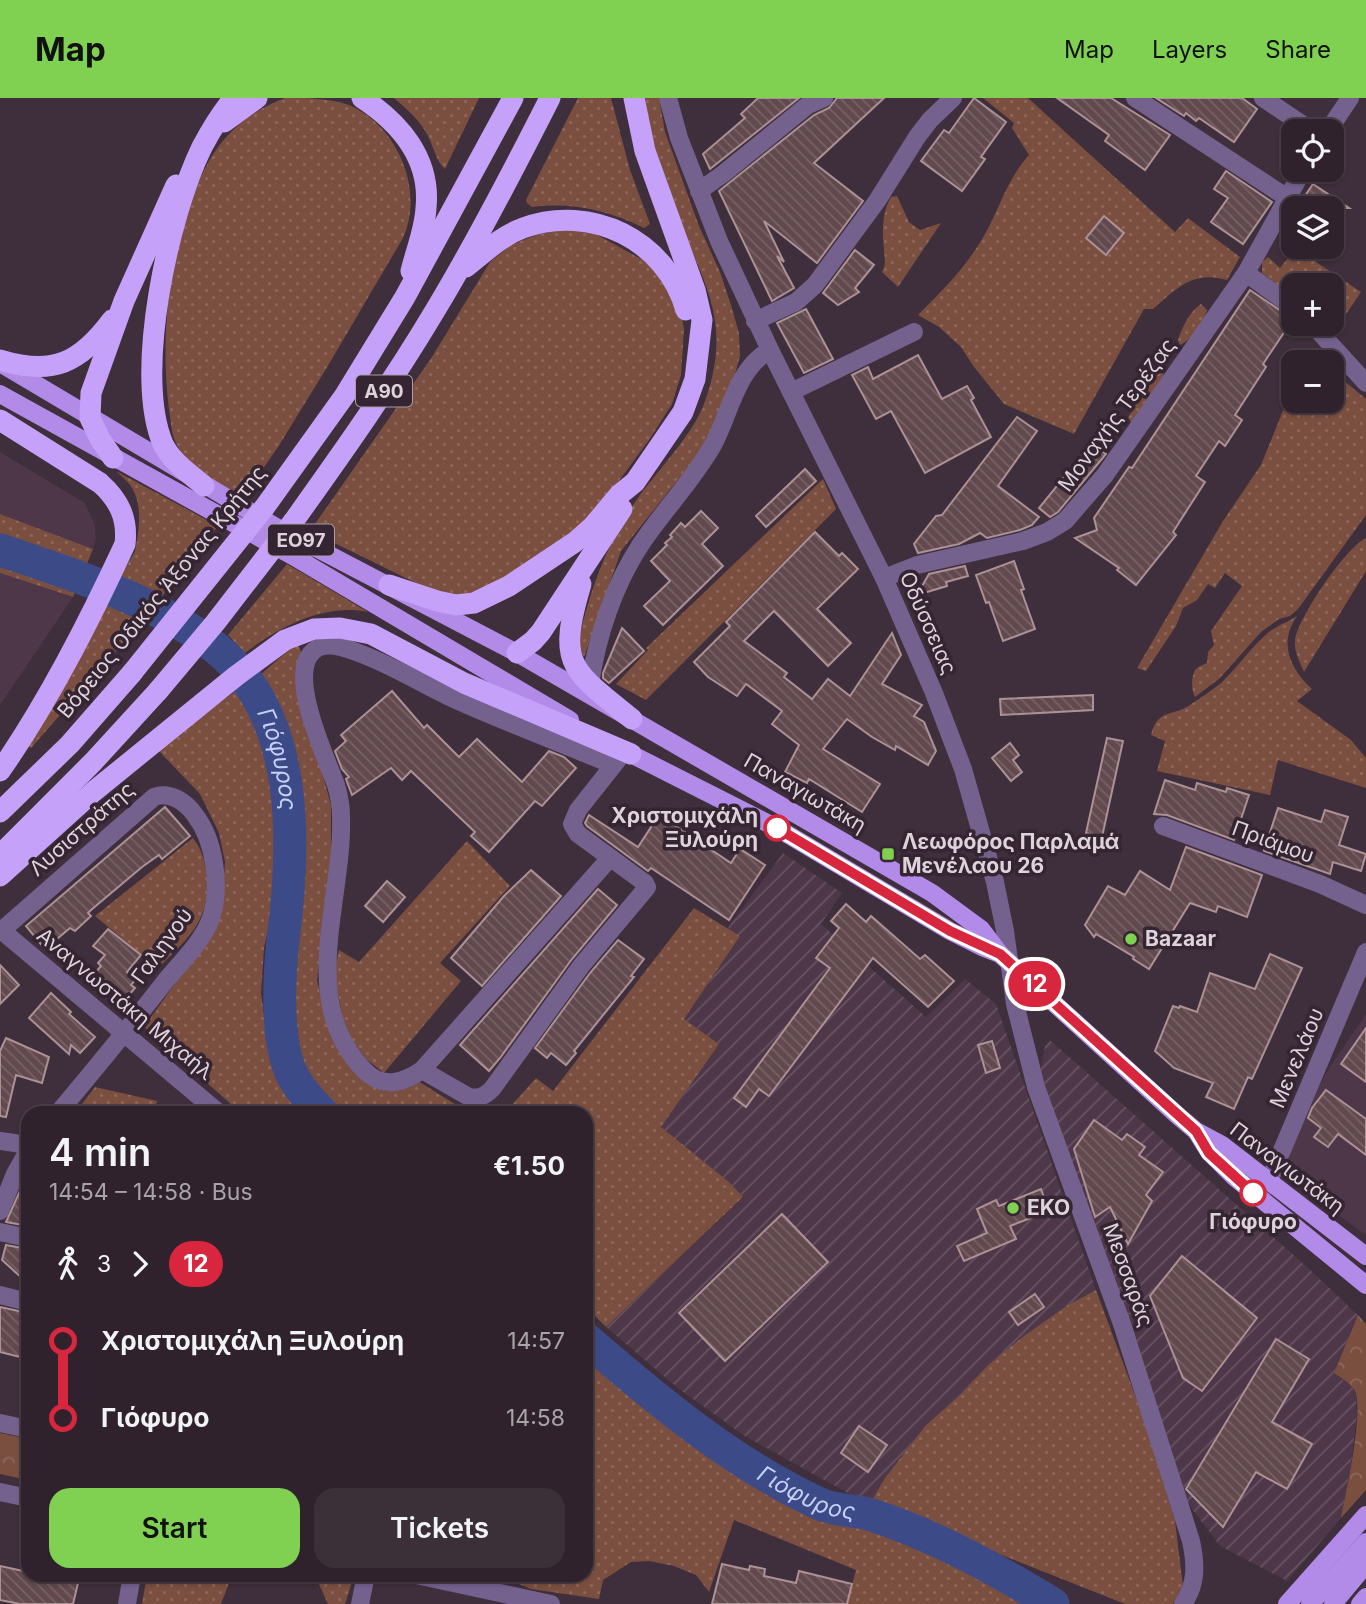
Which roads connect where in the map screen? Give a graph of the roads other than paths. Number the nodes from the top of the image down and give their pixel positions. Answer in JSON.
{"nodes":[{"id":1,"x":233,"y":98,"type":"edge"},
{"id":2,"x":257,"y":98,"type":"edge"},
{"id":3,"x":362,"y":98,"type":"edge"},
{"id":4,"x":513,"y":98,"type":"edge"},
{"id":5,"x":550,"y":98,"type":"edge"},
{"id":6,"x":634,"y":98,"type":"edge"},
{"id":7,"x":668,"y":98,"type":"edge"},
{"id":8,"x":824,"y":98,"type":"edge"},
{"id":9,"x":953,"y":98,"type":"edge"},
{"id":10,"x":1135,"y":98,"type":"edge"},
{"id":11,"x":1263,"y":98,"type":"edge"},
{"id":12,"x":1350,"y":98,"type":"edge"},
{"id":13,"x":1294,"y":119,"type":"edge"},
{"id":14,"x":1336,"y":119,"type":"edge"},
{"id":15,"x":206,"y":141,"type":"junction"},
{"id":16,"x":699,"y":191,"type":"junction"},
{"id":17,"x":1284,"y":196,"type":"edge"},
{"id":18,"x":1281,"y":206,"type":"edge"},
{"id":19,"x":1246,"y":273,"type":"junction"},
{"id":20,"x":456,"y":275,"type":"junction"},
{"id":21,"x":405,"y":297,"type":"junction"},
{"id":22,"x":1281,"y":298,"type":"edge"},
{"id":23,"x":124,"y":300,"type":"junction"},
{"id":24,"x":755,"y":321,"type":"junction"},
{"id":25,"x":914,"y":332,"type":"dead end"},
{"id":26,"x":1323,"y":336,"type":"edge"},
{"id":27,"x":698,"y":346,"type":"junction"},
{"id":28,"x":770,"y":350,"type":"junction"},
{"id":29,"x":0,"y":362,"type":"edge"},
{"id":30,"x":1366,"y":383,"type":"edge"},
{"id":31,"x":791,"y":392,"type":"junction"},
{"id":32,"x":0,"y":394,"type":"edge"},
{"id":33,"x":90,"y":418,"type":"junction"},
{"id":34,"x":0,"y":420,"type":"edge"},
{"id":35,"x":113,"y":458,"type":"junction"},
{"id":36,"x":635,"y":482,"type":"junction"},
{"id":37,"x":204,"y":485,"type":"junction"},
{"id":38,"x":586,"y":564,"type":"junction"},
{"id":39,"x":884,"y":578,"type":"junction"},
{"id":40,"x":389,"y":585,"type":"junction"},
{"id":41,"x":516,"y":653,"type":"junction"},
{"id":42,"x":488,"y":672,"type":"junction"},
{"id":43,"x":590,"y":684,"type":"junction"},
{"id":44,"x":632,"y":719,"type":"junction"},
{"id":45,"x":623,"y":757,"type":"junction"},
{"id":46,"x":0,"y":771,"type":"edge"},
{"id":47,"x":165,"y":794,"type":"joint"},
{"id":48,"x":0,"y":812,"type":"edge"},
{"id":49,"x":1163,"y":826,"type":"dead end"},
{"id":50,"x":0,"y":855,"type":"edge"},
{"id":51,"x":610,"y":858,"type":"junction"},
{"id":52,"x":0,"y":876,"type":"edge"},
{"id":53,"x":1366,"y":905,"type":"edge"},
{"id":54,"x":1,"y":931,"type":"edge"},
{"id":55,"x":1366,"y":952,"type":"edge"},
{"id":56,"x":1004,"y":957,"type":"junction"},
{"id":57,"x":125,"y":1033,"type":"junction"},
{"id":58,"x":422,"y":1070,"type":"junction"},
{"id":59,"x":64,"y":1106,"type":"edge"},
{"id":60,"x":211,"y":1106,"type":"edge"},
{"id":61,"x":1196,"y":1131,"type":"junction"},
{"id":62,"x":0,"y":1141,"type":"edge"},
{"id":63,"x":21,"y":1144,"type":"edge"},
{"id":64,"x":21,"y":1163,"type":"edge"},
{"id":65,"x":1269,"y":1181,"type":"junction"},
{"id":66,"x":0,"y":1211,"type":"edge"},
{"id":67,"x":0,"y":1232,"type":"edge"},
{"id":68,"x":21,"y":1236,"type":"edge"},
{"id":69,"x":1366,"y":1256,"type":"edge"},
{"id":70,"x":1333,"y":1259,"type":"junction"},
{"id":71,"x":1366,"y":1285,"type":"edge"},
{"id":72,"x":0,"y":1295,"type":"edge"},
{"id":73,"x":1366,"y":1298,"type":"edge"},
{"id":74,"x":21,"y":1300,"type":"edge"},
{"id":75,"x":0,"y":1423,"type":"edge"},
{"id":76,"x":21,"y":1428,"type":"edge"},
{"id":77,"x":0,"y":1492,"type":"edge"},
{"id":78,"x":21,"y":1496,"type":"edge"},
{"id":79,"x":1366,"y":1514,"type":"edge"},
{"id":80,"x":1366,"y":1542,"type":"edge"},
{"id":81,"x":1366,"y":1564,"type":"edge"},
{"id":82,"x":131,"y":1582,"type":"edge"},
{"id":83,"x":365,"y":1582,"type":"edge"},
{"id":84,"x":449,"y":1582,"type":"edge"},
{"id":85,"x":1366,"y":1597,"type":"edge"},
{"id":86,"x":127,"y":1604,"type":"edge"},
{"id":87,"x":360,"y":1604,"type":"edge"},
{"id":88,"x":551,"y":1604,"type":"edge"},
{"id":89,"x":1183,"y":1604,"type":"edge"},
{"id":90,"x":1287,"y":1604,"type":"edge"},
{"id":91,"x":1310,"y":1604,"type":"edge"},
{"id":92,"x":1333,"y":1604,"type":"edge"},
{"id":93,"x":1360,"y":1604,"type":"edge"}],
"edges":[{"from":1,"to":15,"type":"highway"},
{"from":2,"to":15,"type":"highway"},
{"from":3,"to":21,"type":"highway"},
{"from":4,"to":21,"type":"highway","name":"Βόρειος Οδικός Άξονας Κρήτης","number":"Α90"},
{"from":5,"to":20,"type":"highway","number":"Α90"},
{"from":6,"to":27,"type":"highway"},
{"from":7,"to":16,"type":"street","name":"Οδύσσειας"},
{"from":8,"to":16,"type":"street"},
{"from":9,"to":24,"type":"street"},
{"from":10,"to":17,"type":"street"},
{"from":11,"to":13,"type":"street"},
{"from":12,"to":14,"type":"street"},
{"from":15,"to":23,"type":"highway"},
{"from":15,"to":37,"type":"highway"},
{"from":16,"to":24,"type":"street","name":"Οδύσσειας"},
{"from":18,"to":19,"type":"street","name":"Μοναχής Τερέζας"},
{"from":19,"to":22,"type":"street"},
{"from":19,"to":39,"type":"street","name":"Μοναχής Τερέζας"},
{"from":20,"to":27,"type":"highway"},
{"from":20,"to":50,"type":"highway","number":"Α90","bridge":true},
{"from":21,"to":48,"type":"highway","name":"Βόρειος Οδικός Άξονας Κρήτης","number":"Α90","bridge":true},
{"from":23,"to":29,"type":"highway"},
{"from":23,"to":33,"type":"highway"},
{"from":24,"to":28,"type":"street","name":"Οδύσσειας"},
{"from":25,"to":31,"type":"street"},
{"from":26,"to":30,"type":"street"},
{"from":27,"to":36,"type":"highway"},
{"from":28,"to":31,"type":"street","name":"Οδύσσειας"},
{"from":28,"to":43,"type":"street"},
{"from":29,"to":33,"type":"main road","number":"ΕΟ97"},
{"from":31,"to":39,"type":"street","name":"Οδύσσειας"},
{"from":32,"to":35,"type":"main road","number":"ΕΟ97"},
{"from":33,"to":35,"type":"highway"},
{"from":33,"to":37,"type":"main road","number":"ΕΟ97"},
{"from":34,"to":46,"type":"highway"},
{"from":35,"to":42,"type":"main road","number":"ΕΟ97"},
{"from":36,"to":38,"type":"highway"},
{"from":36,"to":40,"type":"highway"},
{"from":37,"to":40,"type":"main road","number":"ΕΟ97"},
{"from":38,"to":41,"type":"highway"},
{"from":38,"to":43,"type":"highway"},
{"from":39,"to":56,"type":"street","name":"Οδύσσειας"},
{"from":40,"to":41,"type":"main road","number":"ΕΟ97"},
{"from":41,"to":42,"type":"main road"},
{"from":41,"to":44,"type":"main road","number":"ΕΟ97"},
{"from":42,"to":45,"type":"main road","name":"Παναγιωτάκη","number":"ΕΟ97"},
{"from":43,"to":44,"type":"highway"},
{"from":44,"to":56,"type":"main road","name":"Παναγιωτάκη","number":"ΕΟ97"},
{"from":45,"to":51,"type":"street"},
{"from":45,"to":52,"type":"highway"},
{"from":45,"to":56,"type":"main road","name":"Παναγιωτάκη","number":"ΕΟ97"},
{"from":45,"to":58,"type":"street"},
{"from":47,"to":54,"type":"street","name":"Λυσιστράτης"},
{"from":47,"to":57,"type":"street","name":"Γαληνού"},
{"from":49,"to":53,"type":"street","name":"Πριάμου"},
{"from":51,"to":58,"type":"street"},
{"from":51,"to":58,"type":"street"},
{"from":54,"to":57,"type":"street","name":"Αναγνωστάκη Μιχαήλ"},
{"from":55,"to":65,"type":"street","name":"Μενελάου"},
{"from":56,"to":61,"type":"main road","number":"ΕΟ97"},
{"from":56,"to":89,"type":"street","name":"Μεσσαράς"},
{"from":57,"to":59,"type":"street","name":"Γαληνού"},
{"from":57,"to":60,"type":"street","name":"Αναγνωστάκη Μιχαήλ"},
{"from":61,"to":65,"type":"main road","name":"Παναγιωτάκη","number":"ΕΟ97"},
{"from":61,"to":70,"type":"main road","name":"Παναγιωτάκη","number":"ΕΟ97"},
{"from":62,"to":63,"type":"street"},
{"from":64,"to":66,"type":"street"},
{"from":65,"to":69,"type":"main road","name":"Παναγιωτάκη","number":"ΕΟ97"},
{"from":67,"to":68,"type":"street"},
{"from":70,"to":71,"type":"main road","name":"Παναγιωτάκη","number":"ΕΟ97"},
{"from":70,"to":73,"type":"main road"},
{"from":72,"to":74,"type":"street"},
{"from":75,"to":76,"type":"street"},
{"from":77,"to":78,"type":"street"},
{"from":79,"to":90,"type":"main road"},
{"from":80,"to":91,"type":"main road"},
{"from":81,"to":92,"type":"main road"},
{"from":82,"to":86,"type":"street"},
{"from":83,"to":87,"type":"street"},
{"from":84,"to":88,"type":"street"},
{"from":85,"to":93,"type":"main road"}]}
